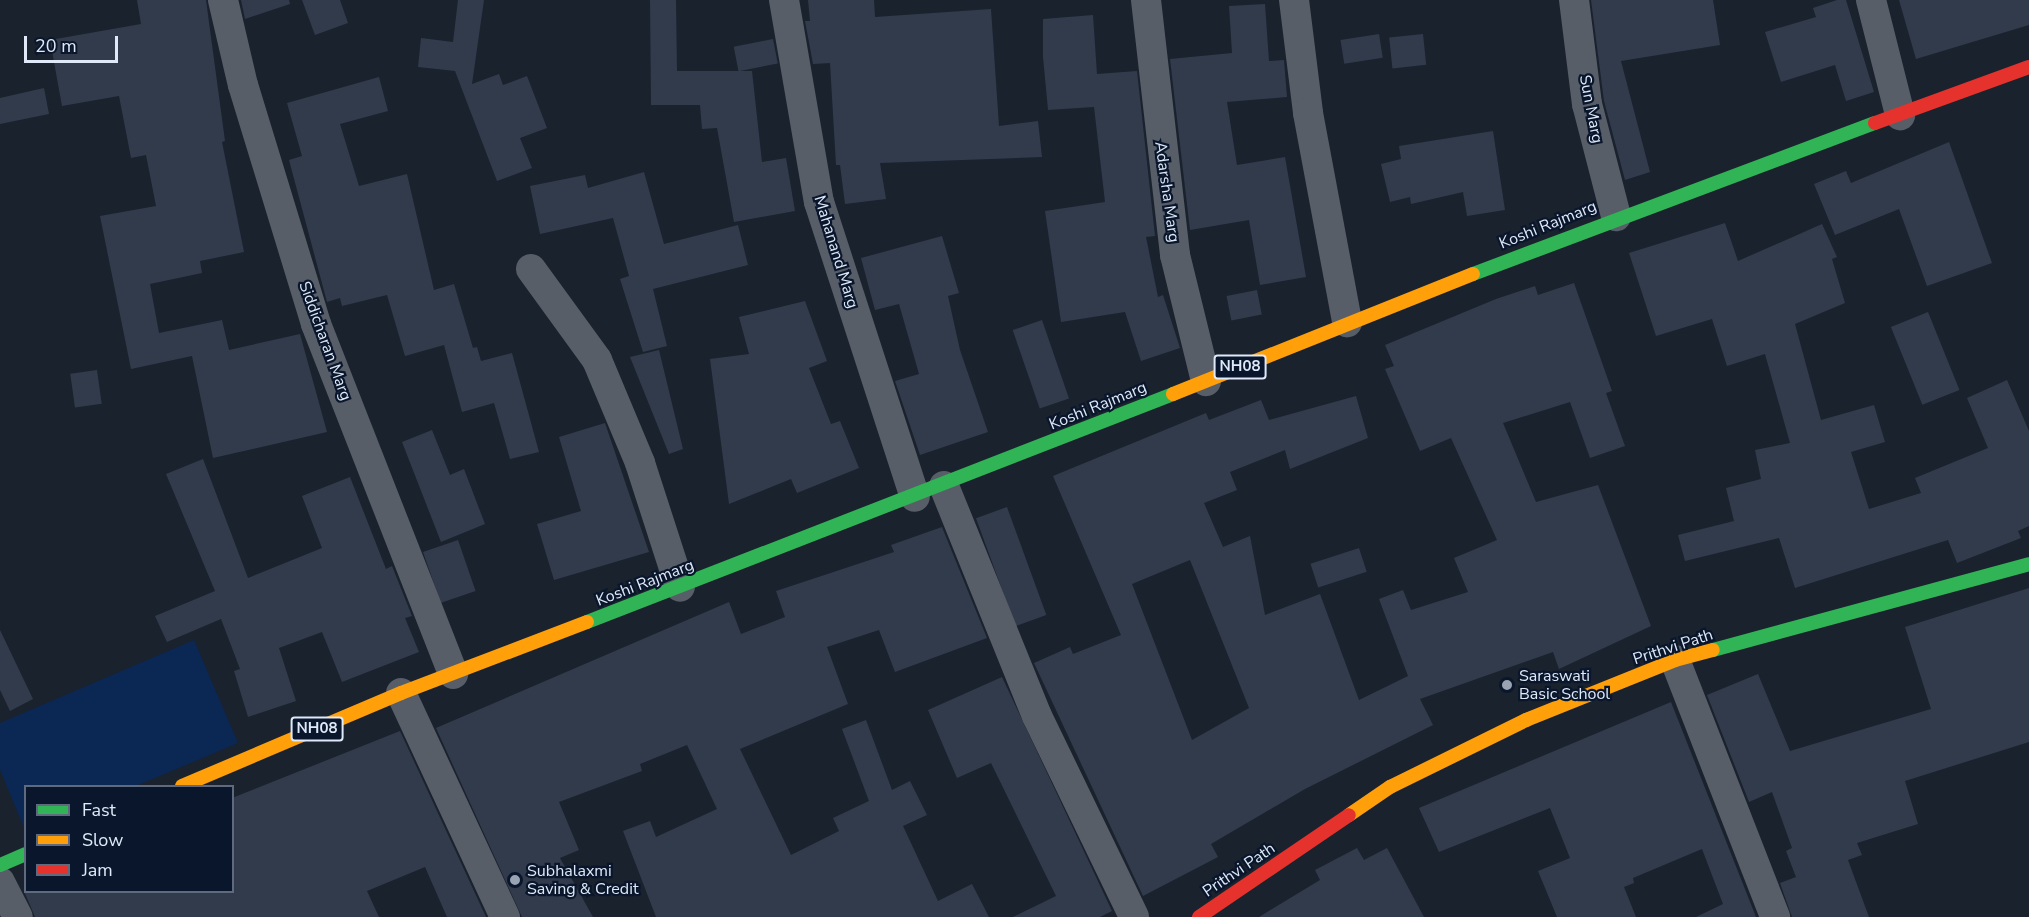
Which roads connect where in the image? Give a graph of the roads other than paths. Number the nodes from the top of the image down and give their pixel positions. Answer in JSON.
{"nodes":[{"id":1,"x":223,"y":0,"type":"edge"},
{"id":2,"x":784,"y":0,"type":"edge"},
{"id":3,"x":1146,"y":0,"type":"edge"},
{"id":4,"x":1294,"y":0,"type":"edge"},
{"id":5,"x":1574,"y":0,"type":"edge"},
{"id":6,"x":1871,"y":0,"type":"edge"},
{"id":7,"x":2029,"y":67,"type":"edge"},
{"id":8,"x":1899,"y":115,"type":"junction"},
{"id":9,"x":1616,"y":216,"type":"junction"},
{"id":10,"x":531,"y":269,"type":"dead end"},
{"id":11,"x":1347,"y":322,"type":"junction"},
{"id":12,"x":1206,"y":381,"type":"junction"},
{"id":13,"x":944,"y":486,"type":"junction"},
{"id":14,"x":915,"y":497,"type":"junction"},
{"id":15,"x":2029,"y":564,"type":"edge"},
{"id":16,"x":680,"y":587,"type":"junction"},
{"id":17,"x":1675,"y":660,"type":"junction"},
{"id":18,"x":453,"y":674,"type":"junction"},
{"id":19,"x":401,"y":693,"type":"junction"},
{"id":20,"x":184,"y":785,"type":"edge"},
{"id":21,"x":24,"y":855,"type":"edge"},
{"id":22,"x":0,"y":864,"type":"edge"},
{"id":23,"x":0,"y":882,"type":"edge"},
{"id":24,"x":18,"y":917,"type":"edge"},
{"id":25,"x":505,"y":917,"type":"edge"},
{"id":26,"x":1134,"y":917,"type":"edge"},
{"id":27,"x":1199,"y":917,"type":"edge"},
{"id":28,"x":1776,"y":917,"type":"edge"}],
"edges":[{"from":1,"to":18,"type":"street","name":"Siddicharan Marg"},
{"from":2,"to":14,"type":"street","name":"Mahanand Marg"},
{"from":3,"to":12,"type":"street","name":"Adarsha Marg"},
{"from":4,"to":11,"type":"street"},
{"from":5,"to":9,"type":"street","name":"Sun Marg"},
{"from":6,"to":8,"type":"street"},
{"from":7,"to":8,"type":"main road","name":"Koshi Rajmarg","number":"NH08"},
{"from":8,"to":9,"type":"main road","name":"Koshi Rajmarg","number":"NH08"},
{"from":9,"to":11,"type":"main road","name":"Koshi Rajmarg","number":"NH08"},
{"from":10,"to":16,"type":"street"},
{"from":11,"to":12,"type":"main road","name":"Koshi Rajmarg","number":"NH08"},
{"from":12,"to":13,"type":"main road","name":"Koshi Rajmarg","number":"NH08"},
{"from":13,"to":14,"type":"main road","name":"Koshi Rajmarg","number":"NH08"},
{"from":13,"to":26,"type":"street"},
{"from":14,"to":16,"type":"main road","name":"Koshi Rajmarg","number":"NH08"},
{"from":15,"to":17,"type":"main road","name":"Prithvi Path"},
{"from":16,"to":18,"type":"main road","name":"Koshi Rajmarg","number":"NH08"},
{"from":17,"to":27,"type":"main road","name":"Prithvi Path"},
{"from":17,"to":28,"type":"street"},
{"from":18,"to":19,"type":"main road","name":"Koshi Rajmarg","number":"NH08"},
{"from":19,"to":20,"type":"main road","name":"Koshi Rajmarg","number":"NH08"},
{"from":19,"to":25,"type":"street"},
{"from":21,"to":22,"type":"main road"},
{"from":23,"to":24,"type":"street"}]}
